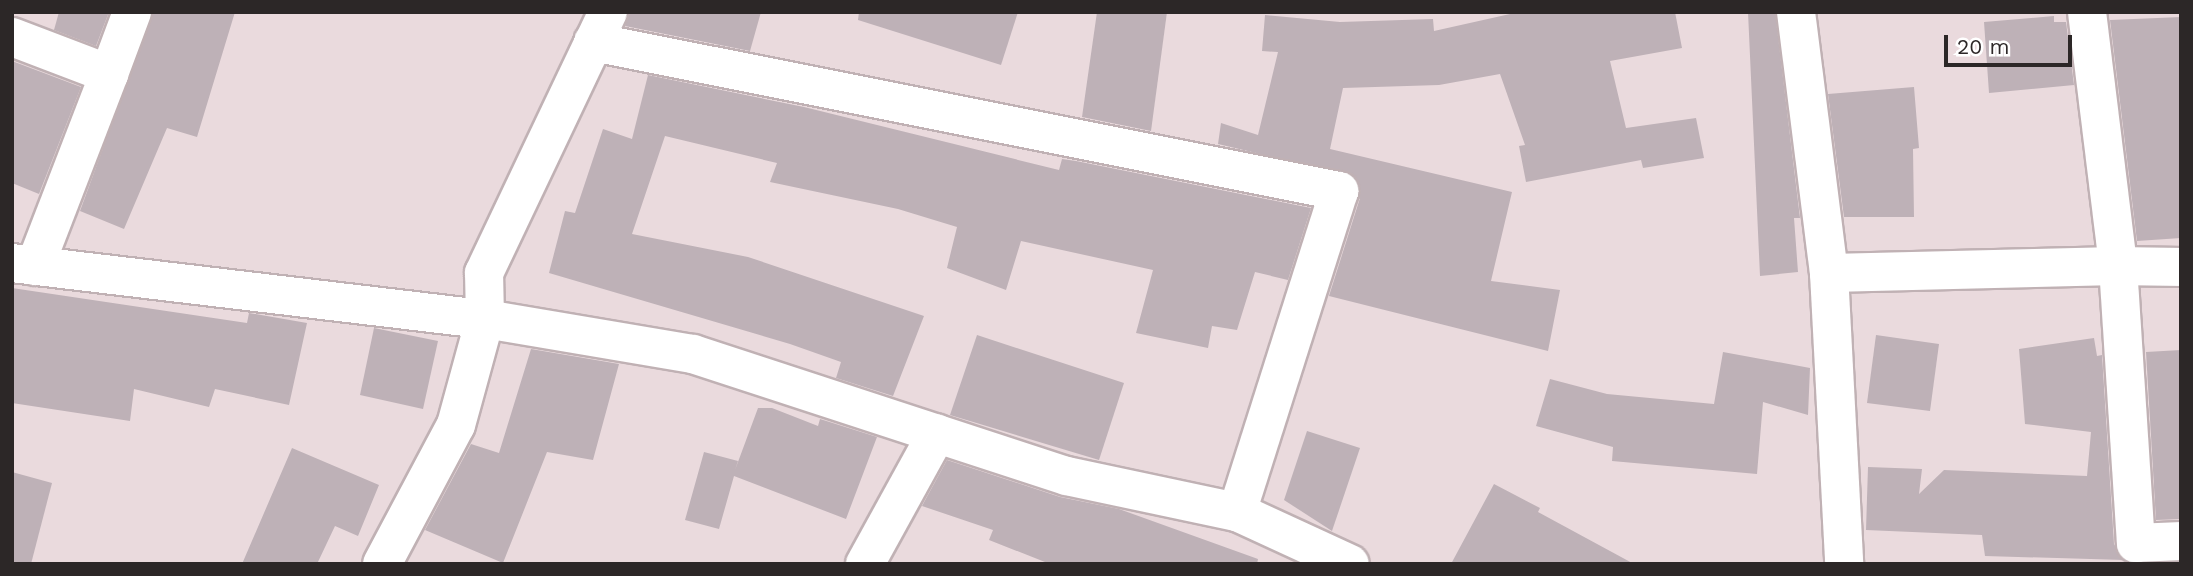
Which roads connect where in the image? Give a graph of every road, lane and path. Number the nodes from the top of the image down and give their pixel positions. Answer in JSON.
{"nodes":[{"id":1,"x":132,"y":12,"type":"edge"},
{"id":2,"x":1796,"y":12,"type":"edge"},
{"id":3,"x":2087,"y":12,"type":"edge"},
{"id":4,"x":601,"y":27,"type":"edge"},
{"id":5,"x":12,"y":37,"type":"edge"},
{"id":6,"x":109,"y":74,"type":"junction"},
{"id":7,"x":24,"y":264,"type":"edge"},
{"id":8,"x":2118,"y":266,"type":"junction"},
{"id":9,"x":2181,"y":267,"type":"edge"},
{"id":10,"x":1829,"y":273,"type":"junction"},
{"id":11,"x":485,"y":319,"type":"junction"},
{"id":12,"x":937,"y":433,"type":"junction"},
{"id":13,"x":1237,"y":512,"type":"junction"},
{"id":14,"x":2181,"y":541,"type":"edge"},
{"id":15,"x":2135,"y":553,"type":"edge"},
{"id":16,"x":1338,"y":561,"type":"edge"},
{"id":17,"x":382,"y":564,"type":"edge"},
{"id":18,"x":865,"y":564,"type":"edge"},
{"id":19,"x":1844,"y":564,"type":"edge"}],
"edges":[{"from":1,"to":6,"type":"street"},
{"from":2,"to":10,"type":"street"},
{"from":3,"to":8,"type":"street"},
{"from":4,"to":11,"type":"street"},
{"from":4,"to":13,"type":"street"},
{"from":5,"to":6,"type":"street"},
{"from":6,"to":7,"type":"street"},
{"from":7,"to":11,"type":"street"},
{"from":8,"to":9,"type":"street"},
{"from":8,"to":10,"type":"street"},
{"from":8,"to":15,"type":"street"},
{"from":10,"to":19,"type":"street"},
{"from":11,"to":12,"type":"street"},
{"from":11,"to":17,"type":"street"},
{"from":12,"to":13,"type":"street"},
{"from":12,"to":18,"type":"street"},
{"from":13,"to":16,"type":"street"},
{"from":14,"to":15,"type":"street"}]}
